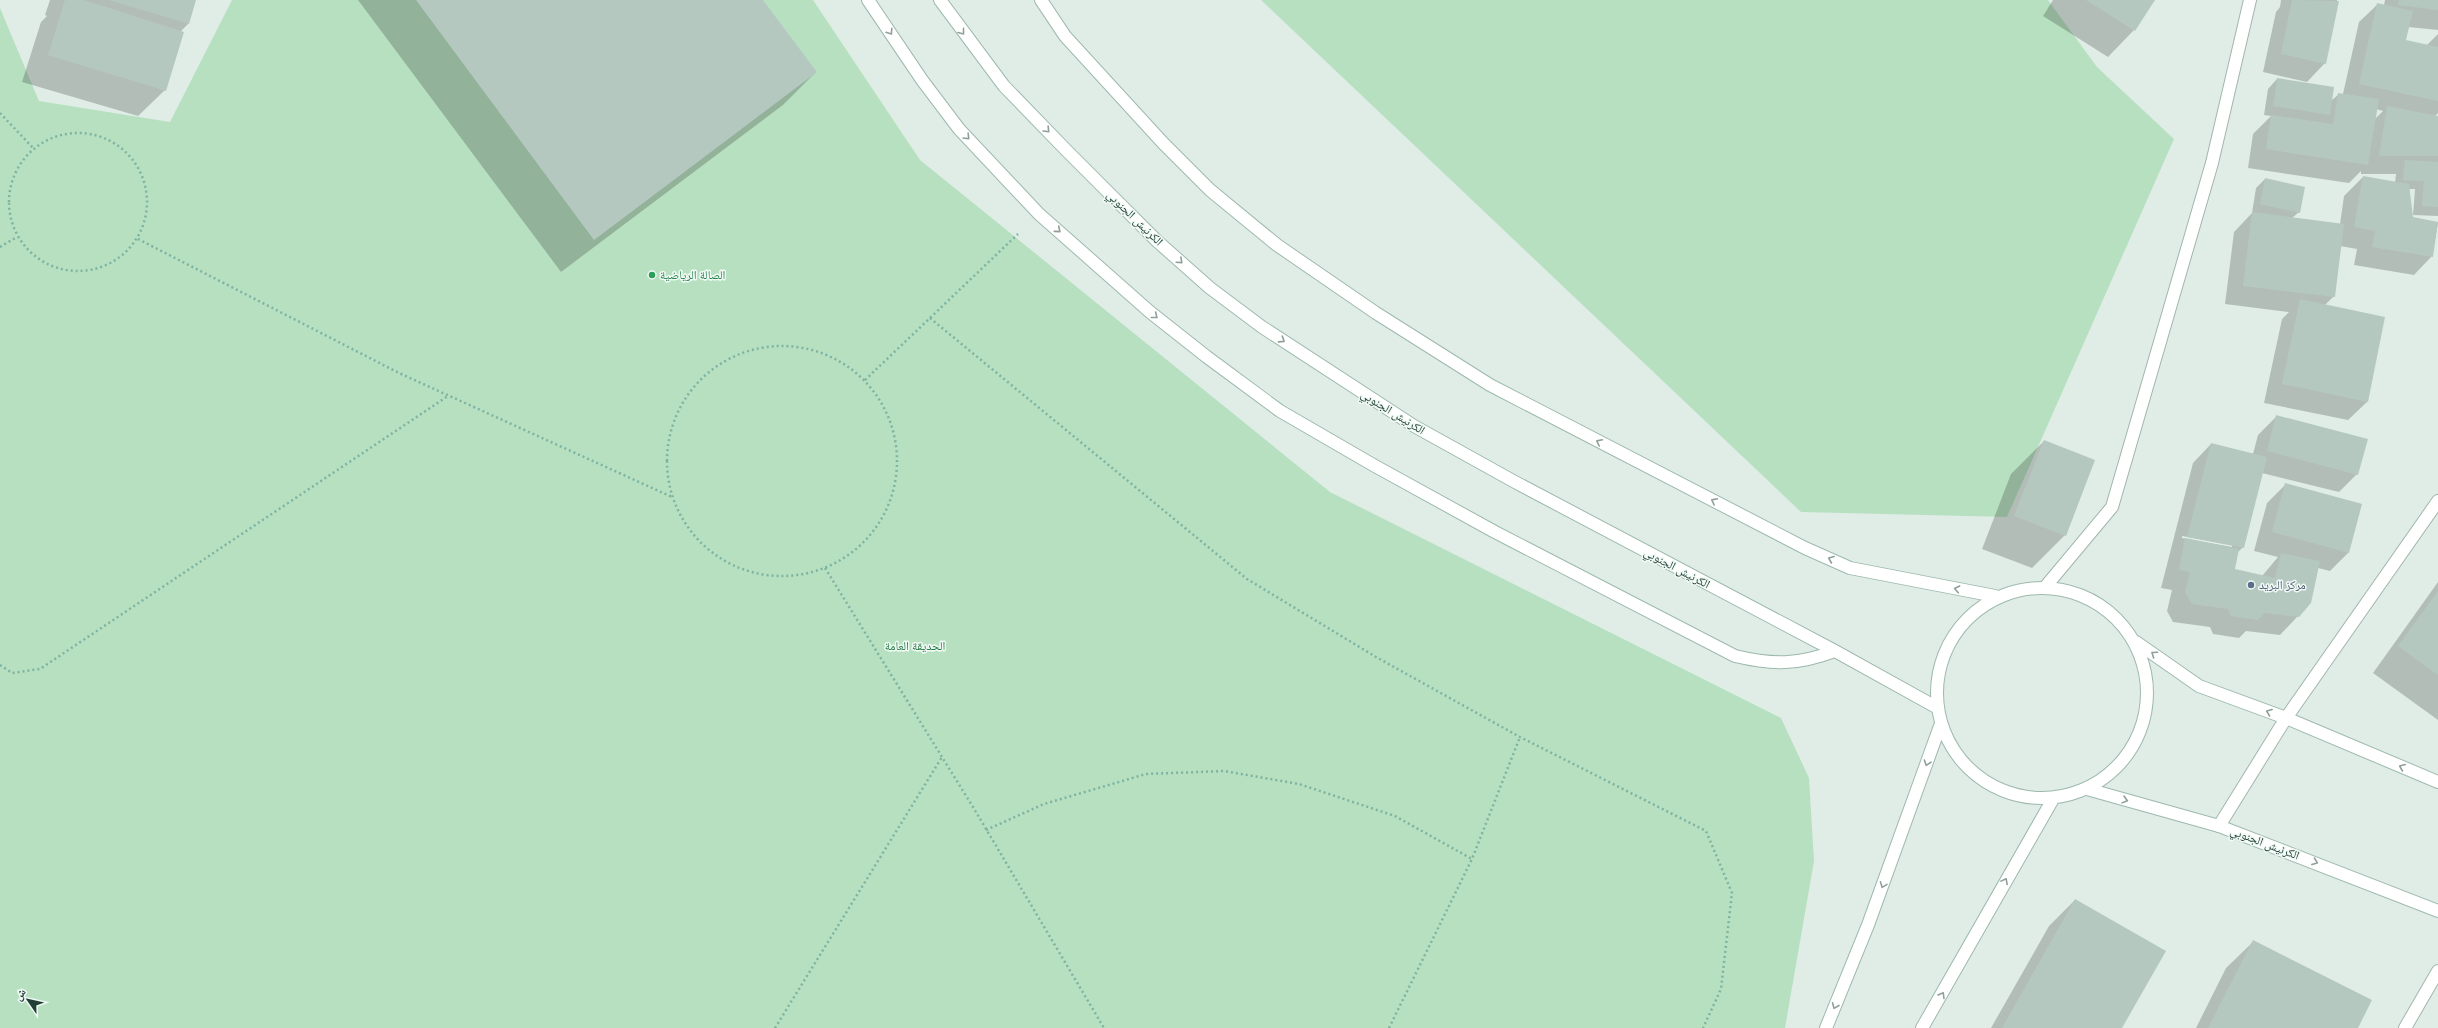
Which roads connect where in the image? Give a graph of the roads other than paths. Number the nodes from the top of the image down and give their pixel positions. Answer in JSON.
{"nodes":[{"id":1,"x":868,"y":0,"type":"edge"},
{"id":2,"x":940,"y":0,"type":"edge"},
{"id":3,"x":1041,"y":0,"type":"edge"},
{"id":4,"x":2250,"y":0,"type":"edge"},
{"id":5,"x":2438,"y":501,"type":"edge"},
{"id":6,"x":2046,"y":586,"type":"junction"},
{"id":7,"x":1995,"y":596,"type":"junction"},
{"id":8,"x":2136,"y":642,"type":"junction"},
{"id":9,"x":1835,"y":651,"type":"junction"},
{"id":10,"x":1936,"y":707,"type":"junction"},
{"id":11,"x":2286,"y":718,"type":"junction"},
{"id":12,"x":1940,"y":726,"type":"junction"},
{"id":13,"x":2438,"y":782,"type":"edge"},
{"id":14,"x":2087,"y":789,"type":"junction"},
{"id":15,"x":2053,"y":799,"type":"junction"},
{"id":16,"x":2219,"y":826,"type":"junction"},
{"id":17,"x":2438,"y":911,"type":"edge"},
{"id":18,"x":2438,"y":971,"type":"edge"},
{"id":19,"x":1826,"y":1028,"type":"edge"},
{"id":20,"x":1922,"y":1028,"type":"edge"},
{"id":21,"x":2405,"y":1028,"type":"edge"}],
"edges":[{"from":1,"to":9,"type":"main road","one_way":true},
{"from":2,"to":9,"type":"main road","name":"الكرنيش الجنوبي","one_way":true},
{"from":7,"to":3,"type":"main road","one_way":true},
{"from":4,"to":6,"type":"main road"},
{"from":5,"to":11,"type":"main road"},
{"from":6,"to":7,"type":"main road"},
{"from":6,"to":8,"type":"main road"},
{"from":7,"to":10,"type":"main road"},
{"from":11,"to":8,"type":"main road","one_way":true},
{"from":8,"to":14,"type":"main road"},
{"from":9,"to":10,"type":"main road","name":"الكرنيش الجنوبي"},
{"from":10,"to":12,"type":"main road"},
{"from":13,"to":11,"type":"main road","one_way":true},
{"from":11,"to":16,"type":"main road"},
{"from":12,"to":15,"type":"main road"},
{"from":12,"to":19,"type":"main road","one_way":true},
{"from":14,"to":15,"type":"main road"},
{"from":14,"to":16,"type":"main road","name":"الكرنيش الجنوبي","one_way":true},
{"from":20,"to":15,"type":"main road","one_way":true},
{"from":16,"to":17,"type":"main road","name":"الكرنيش الجنوبي","one_way":true},
{"from":18,"to":21,"type":"main road"}]}
